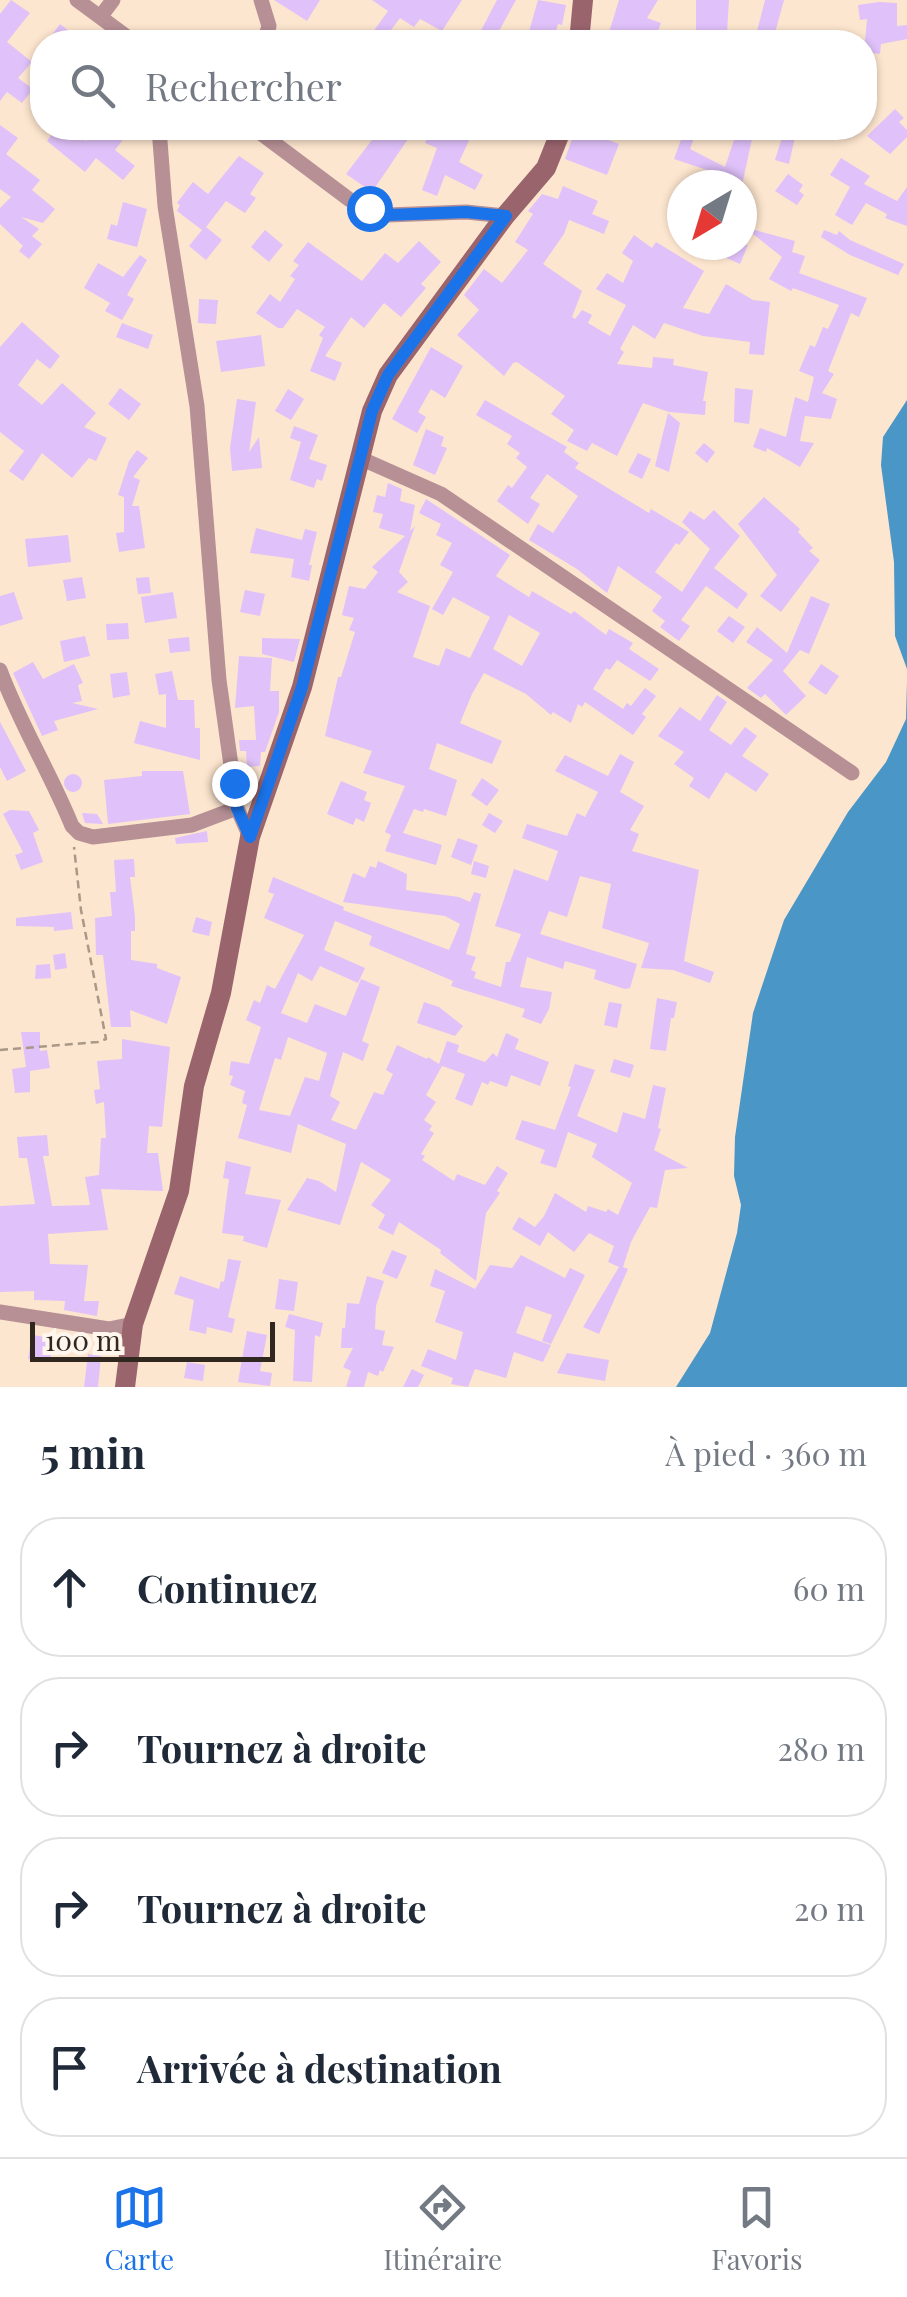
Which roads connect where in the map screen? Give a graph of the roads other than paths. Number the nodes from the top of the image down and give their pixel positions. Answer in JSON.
{"nodes":[{"id":1,"x":77,"y":0,"type":"edge"},
{"id":2,"x":113,"y":0,"type":"edge"},
{"id":3,"x":261,"y":0,"type":"edge"},
{"id":4,"x":583,"y":0,"type":"edge"},
{"id":5,"x":101,"y":16,"type":"junction"},
{"id":6,"x":119,"y":30,"type":"edge"},
{"id":7,"x":268,"y":30,"type":"edge"},
{"id":8,"x":580,"y":30,"type":"edge"},
{"id":9,"x":161,"y":140,"type":"edge"},
{"id":10,"x":270,"y":140,"type":"edge"},
{"id":11,"x":557,"y":140,"type":"edge"},
{"id":12,"x":506,"y":216,"type":"junction"},
{"id":13,"x":362,"y":459,"type":"junction"},
{"id":14,"x":0,"y":670,"type":"edge"},
{"id":15,"x":852,"y":773,"type":"dead end"},
{"id":16,"x":237,"y":808,"type":"junction"},
{"id":17,"x":250,"y":837,"type":"junction"},
{"id":18,"x":0,"y":1312,"type":"edge"},
{"id":19,"x":133,"y":1324,"type":"junction"},
{"id":20,"x":125,"y":1387,"type":"edge"}],
"edges":[{"from":1,"to":5,"type":"street"},
{"from":2,"to":5,"type":"street"},
{"from":3,"to":7,"type":"street"},
{"from":4,"to":8,"type":"main road"},
{"from":5,"to":6,"type":"street"},
{"from":9,"to":16,"type":"street"},
{"from":10,"to":12,"type":"street"},
{"from":11,"to":12,"type":"main road"},
{"from":12,"to":13,"type":"main road"},
{"from":13,"to":15,"type":"street"},
{"from":13,"to":17,"type":"main road"},
{"from":14,"to":16,"type":"street"},
{"from":16,"to":17,"type":"street"},
{"from":17,"to":19,"type":"main road"},
{"from":18,"to":19,"type":"street"},
{"from":19,"to":20,"type":"main road"}]}
